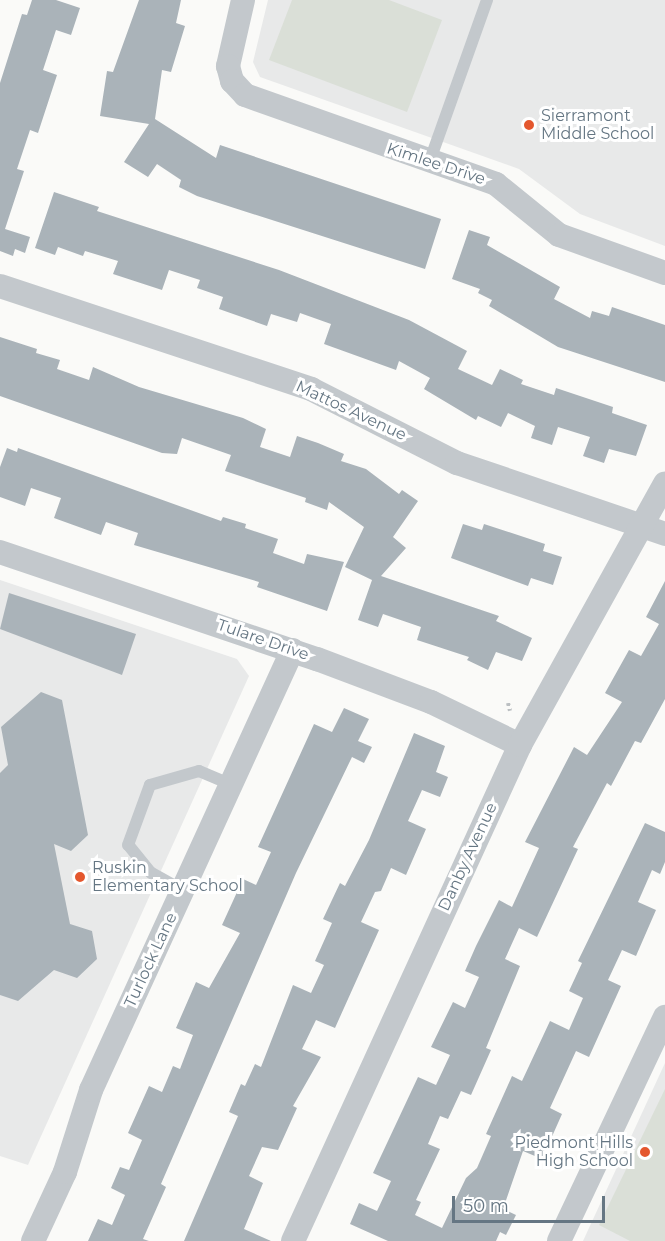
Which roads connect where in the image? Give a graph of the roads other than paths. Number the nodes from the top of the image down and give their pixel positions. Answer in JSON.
{"nodes":[{"id":1,"x":243,"y":0,"type":"edge"},
{"id":2,"x":487,"y":0,"type":"edge"},
{"id":3,"x":429,"y":163,"type":"junction"},
{"id":4,"x":665,"y":273,"type":"edge"},
{"id":5,"x":0,"y":286,"type":"edge"},
{"id":6,"x":665,"y":483,"type":"edge"},
{"id":7,"x":642,"y":526,"type":"junction"},
{"id":8,"x":665,"y":534,"type":"edge"},
{"id":9,"x":0,"y":552,"type":"edge"},
{"id":10,"x":292,"y":650,"type":"junction"},
{"id":11,"x":520,"y":745,"type":"junction"},
{"id":12,"x":232,"y":785,"type":"junction"},
{"id":13,"x":184,"y":891,"type":"junction"},
{"id":14,"x":665,"y":1017,"type":"edge"},
{"id":15,"x":33,"y":1241,"type":"edge"},
{"id":16,"x":293,"y":1241,"type":"edge"},
{"id":17,"x":560,"y":1241,"type":"edge"}],
"edges":[{"from":1,"to":3,"type":"street","name":"Kimlee Drive"},
{"from":2,"to":3,"type":"lane"},
{"from":3,"to":4,"type":"street","name":"Kimlee Drive"},
{"from":5,"to":7,"type":"street","name":"Mattos Avenue"},
{"from":6,"to":7,"type":"street","name":"Danby Avenue"},
{"from":7,"to":8,"type":"street","name":"Mattos Avenue"},
{"from":7,"to":11,"type":"street","name":"Danby Avenue"},
{"from":9,"to":10,"type":"street","name":"Tulare Drive"},
{"from":10,"to":11,"type":"street","name":"Tulare Drive"},
{"from":10,"to":12,"type":"street","name":"Turlock Lane"},
{"from":11,"to":16,"type":"street","name":"Danby Avenue"},
{"from":12,"to":13,"type":"street","name":"Turlock Lane"},
{"from":12,"to":13,"type":"lane"},
{"from":13,"to":15,"type":"street","name":"Turlock Lane"},
{"from":14,"to":17,"type":"street"}]}
